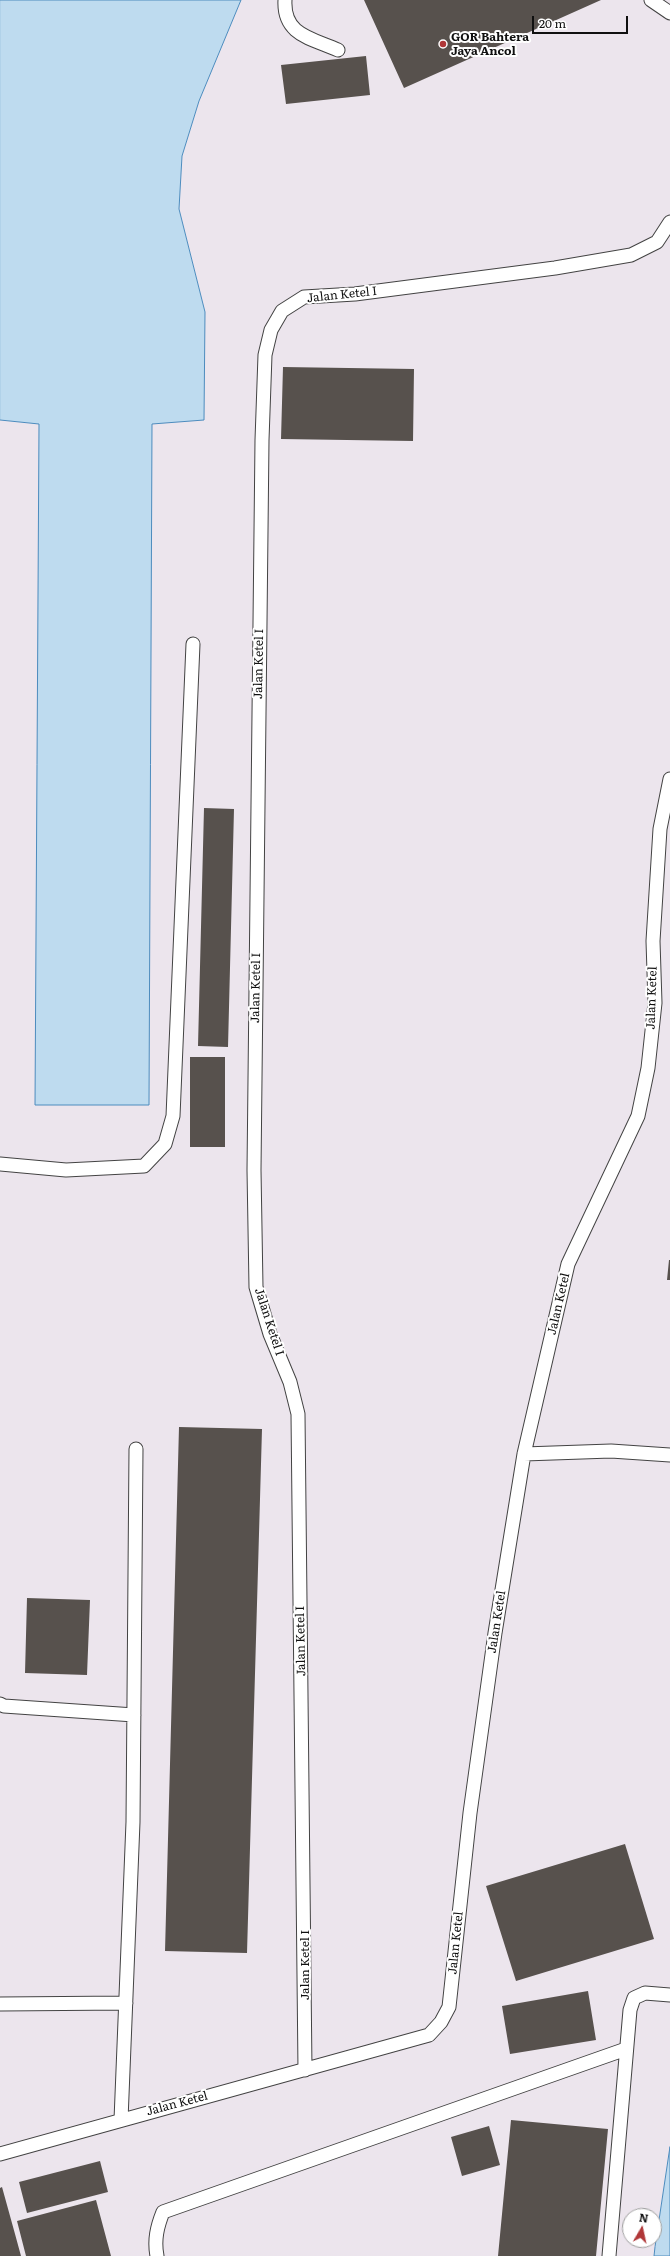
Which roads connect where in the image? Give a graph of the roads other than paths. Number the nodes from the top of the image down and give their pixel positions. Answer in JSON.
{"nodes":[{"id":1,"x":285,"y":0,"type":"edge"},
{"id":2,"x":651,"y":0,"type":"edge"},
{"id":3,"x":670,"y":13,"type":"edge"},
{"id":4,"x":338,"y":50,"type":"dead end"},
{"id":5,"x":670,"y":222,"type":"edge"},
{"id":6,"x":193,"y":644,"type":"dead end"},
{"id":7,"x":670,"y":779,"type":"edge"},
{"id":8,"x":0,"y":1164,"type":"edge"},
{"id":9,"x":136,"y":1449,"type":"dead end"},
{"id":10,"x":524,"y":1454,"type":"junction"},
{"id":11,"x":670,"y":1454,"type":"edge"},
{"id":12,"x":0,"y":1704,"type":"edge"},
{"id":13,"x":134,"y":1716,"type":"junction"},
{"id":14,"x":670,"y":1995,"type":"edge"},
{"id":15,"x":126,"y":2003,"type":"junction"},
{"id":16,"x":0,"y":2004,"type":"edge"},
{"id":17,"x":626,"y":2049,"type":"junction"},
{"id":18,"x":305,"y":2070,"type":"junction"},
{"id":19,"x":122,"y":2120,"type":"junction"},
{"id":20,"x":0,"y":2154,"type":"edge"},
{"id":21,"x":157,"y":2256,"type":"edge"},
{"id":22,"x":609,"y":2256,"type":"edge"}],
"edges":[{"from":1,"to":4,"type":"lane"},
{"from":2,"to":3,"type":"lane"},
{"from":5,"to":18,"type":"lane","name":"Jalan Ketel I"},
{"from":6,"to":8,"type":"lane"},
{"from":7,"to":10,"type":"lane","name":"Jalan Ketel"},
{"from":9,"to":13,"type":"lane"},
{"from":10,"to":11,"type":"lane"},
{"from":10,"to":18,"type":"lane","name":"Jalan Ketel"},
{"from":12,"to":13,"type":"lane"},
{"from":13,"to":15,"type":"lane"},
{"from":14,"to":17,"type":"lane"},
{"from":15,"to":16,"type":"lane"},
{"from":15,"to":19,"type":"lane"},
{"from":17,"to":21,"type":"lane"},
{"from":17,"to":22,"type":"lane"},
{"from":18,"to":19,"type":"lane","name":"Jalan Ketel"},
{"from":19,"to":20,"type":"lane","name":"Jalan Ketel"}]}
